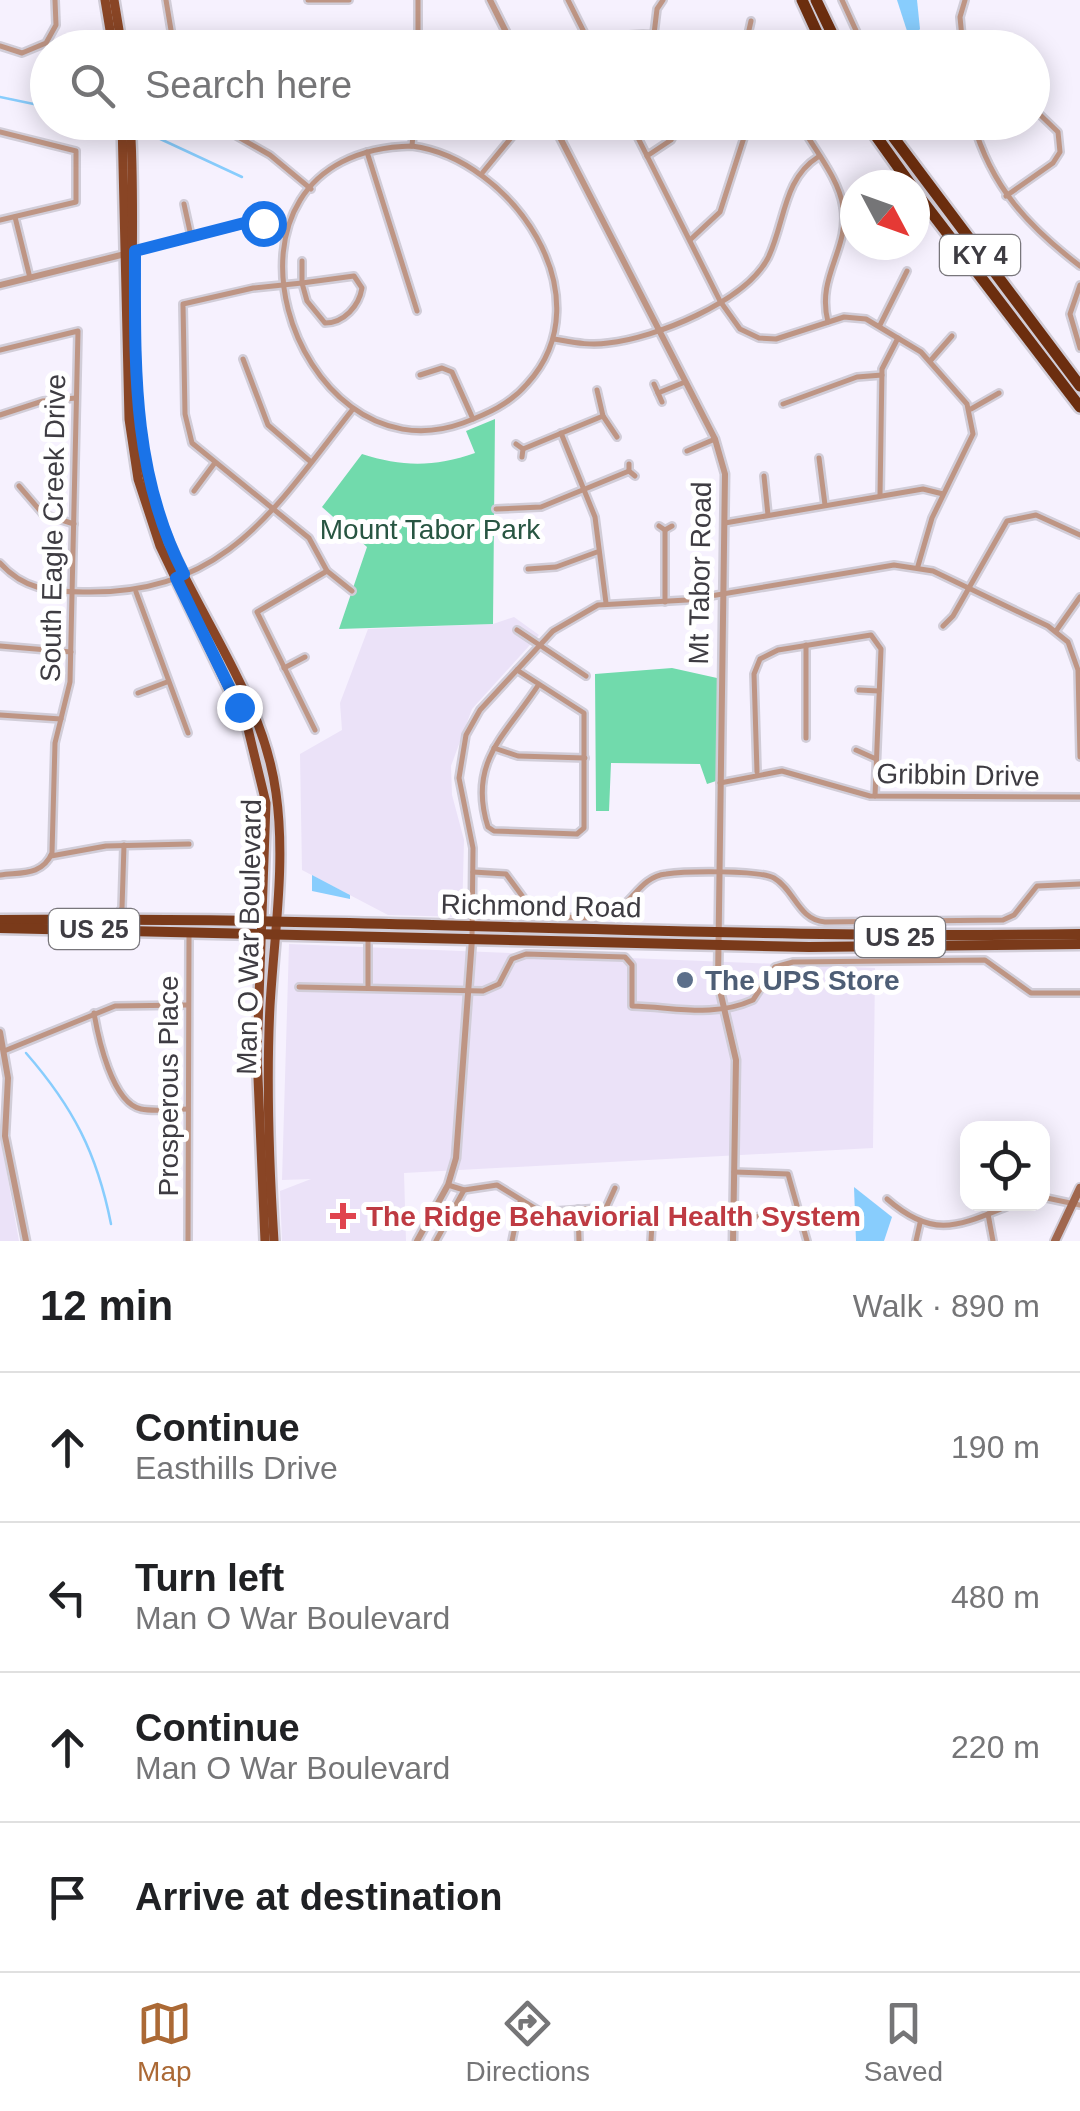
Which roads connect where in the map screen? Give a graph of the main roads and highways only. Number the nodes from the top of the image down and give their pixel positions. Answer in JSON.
{"nodes":[{"id":1,"x":105,"y":0,"type":"edge"},
{"id":2,"x":114,"y":0,"type":"edge"},
{"id":3,"x":801,"y":0,"type":"edge"},
{"id":4,"x":816,"y":0,"type":"edge"},
{"id":5,"x":111,"y":30,"type":"edge"},
{"id":6,"x":119,"y":30,"type":"edge"},
{"id":7,"x":816,"y":30,"type":"edge"},
{"id":8,"x":830,"y":30,"type":"edge"},
{"id":9,"x":123,"y":140,"type":"edge"},
{"id":10,"x":130,"y":140,"type":"edge"},
{"id":11,"x":879,"y":140,"type":"edge"},
{"id":12,"x":896,"y":140,"type":"edge"},
{"id":13,"x":900,"y":170,"type":"edge"},
{"id":14,"x":930,"y":210,"type":"edge"},
{"id":15,"x":130,"y":252,"type":"junction"},
{"id":16,"x":1080,"y":386,"type":"edge"},
{"id":17,"x":1080,"y":407,"type":"edge"},
{"id":18,"x":0,"y":920,"type":"edge"},
{"id":19,"x":0,"y":928,"type":"edge"},
{"id":20,"x":269,"y":928,"type":"junction"},
{"id":21,"x":472,"y":933,"type":"junction"},
{"id":22,"x":1080,"y":934,"type":"edge"},
{"id":23,"x":719,"y":940,"type":"junction"},
{"id":24,"x":1080,"y":944,"type":"edge"},
{"id":25,"x":1080,"y":1188,"type":"edge"},
{"id":26,"x":1077,"y":1204,"type":"edge"},
{"id":27,"x":265,"y":1241,"type":"edge"},
{"id":28,"x":274,"y":1241,"type":"edge"},
{"id":29,"x":1055,"y":1241,"type":"edge"}],
"edges":[{"from":1,"to":5,"type":"main road"},
{"from":2,"to":6,"type":"main road"},
{"from":3,"to":7,"type":"highway"},
{"from":4,"to":8,"type":"highway"},
{"from":9,"to":15,"type":"main road","name":"Man O War Boulevard"},
{"from":10,"to":15,"type":"main road","name":"Man O War Boulevard"},
{"from":11,"to":13,"type":"highway","number":"KY 4"},
{"from":12,"to":16,"type":"highway","number":"KY 4"},
{"from":14,"to":17,"type":"highway","number":"KY 4"},
{"from":15,"to":20,"type":"main road","name":"Man O War Boulevard"},
{"from":18,"to":20,"type":"highway","name":"Richmond Road","number":"US 25"},
{"from":19,"to":20,"type":"highway","name":"Richmond Road","number":"US 25"},
{"from":20,"to":21,"type":"highway","name":"Richmond Road","number":"US 25"},
{"from":20,"to":21,"type":"highway","name":"Richmond Road","number":"US 25"},
{"from":20,"to":27,"type":"main road","name":"Man O War Boulevard"},
{"from":20,"to":28,"type":"main road","name":"Man O War Boulevard"},
{"from":21,"to":23,"type":"highway","name":"Richmond Road","number":"US 25"},
{"from":22,"to":23,"type":"highway","name":"Richmond Road","number":"US 25"},
{"from":23,"to":24,"type":"highway","name":"Richmond Road","number":"US 25"},
{"from":25,"to":26,"type":"main road"},
{"from":26,"to":29,"type":"main road"}]}
